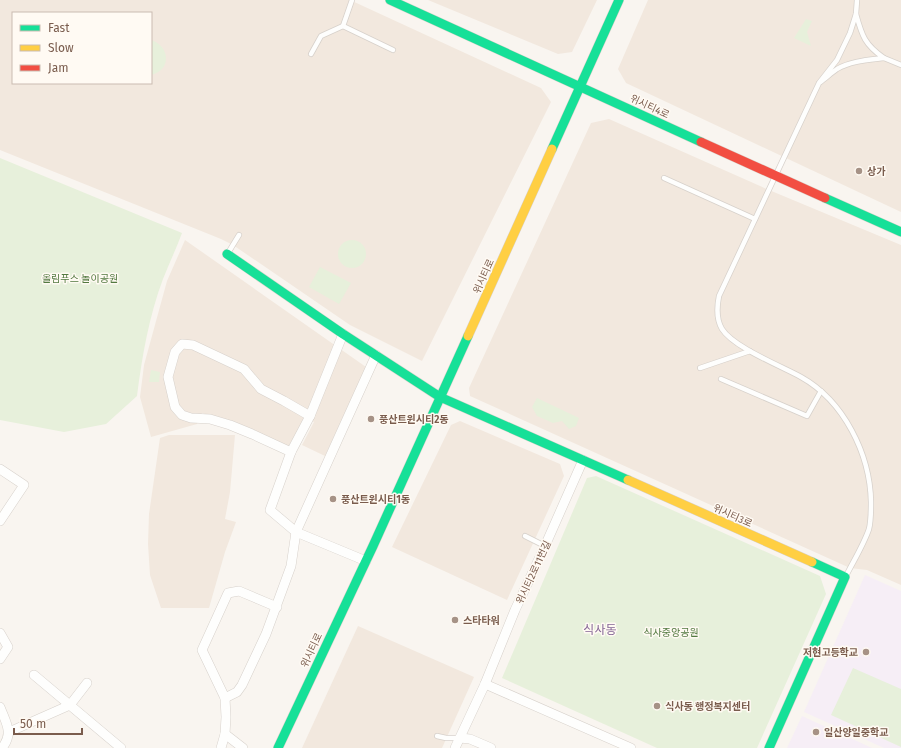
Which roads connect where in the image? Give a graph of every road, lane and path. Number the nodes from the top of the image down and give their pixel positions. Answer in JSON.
{"nodes":[{"id":1,"x":352,"y":0,"type":"edge"},
{"id":2,"x":390,"y":0,"type":"edge"},
{"id":3,"x":619,"y":0,"type":"edge"},
{"id":4,"x":857,"y":0,"type":"edge"},
{"id":5,"x":856,"y":14,"type":"junction"},
{"id":6,"x":343,"y":26,"type":"junction"},
{"id":7,"x":393,"y":50,"type":"dead end"},
{"id":8,"x":311,"y":54,"type":"dead end"},
{"id":9,"x":884,"y":58,"type":"junction"},
{"id":10,"x":901,"y":65,"type":"edge"},
{"id":11,"x":819,"y":83,"type":"junction"},
{"id":12,"x":581,"y":86,"type":"junction"},
{"id":13,"x":775,"y":176,"type":"junction"},
{"id":14,"x":664,"y":178,"type":"dead end"},
{"id":15,"x":755,"y":219,"type":"junction"},
{"id":16,"x":901,"y":232,"type":"edge"},
{"id":17,"x":239,"y":235,"type":"dead end"},
{"id":18,"x":228,"y":254,"type":"joint"},
{"id":19,"x":343,"y":334,"type":"junction"},
{"id":20,"x":750,"y":351,"type":"junction"},
{"id":21,"x":376,"y":355,"type":"junction"},
{"id":22,"x":700,"y":368,"type":"dead end"},
{"id":23,"x":721,"y":379,"type":"dead end"},
{"id":24,"x":821,"y":391,"type":"junction"},
{"id":25,"x":440,"y":398,"type":"junction"},
{"id":26,"x":310,"y":416,"type":"junction"},
{"id":27,"x":291,"y":452,"type":"junction"},
{"id":28,"x":583,"y":460,"type":"junction"},
{"id":29,"x":0,"y":469,"type":"edge"},
{"id":30,"x":0,"y":521,"type":"edge"},
{"id":31,"x":296,"y":532,"type":"junction"},
{"id":32,"x":525,"y":536,"type":"dead end"},
{"id":33,"x":545,"y":546,"type":"junction"},
{"id":34,"x":366,"y":561,"type":"junction"},
{"id":35,"x":845,"y":577,"type":"junction"},
{"id":36,"x":277,"y":607,"type":"junction"},
{"id":37,"x":0,"y":633,"type":"edge"},
{"id":38,"x":0,"y":659,"type":"edge"},
{"id":39,"x":34,"y":675,"type":"dead end"},
{"id":40,"x":87,"y":683,"type":"dead end"},
{"id":41,"x":484,"y":684,"type":"junction"},
{"id":42,"x":225,"y":698,"type":"junction"},
{"id":43,"x":70,"y":705,"type":"junction"},
{"id":44,"x":0,"y":707,"type":"edge"},
{"id":45,"x":9,"y":732,"type":"junction"},
{"id":46,"x":225,"y":734,"type":"junction"},
{"id":47,"x":437,"y":736,"type":"dead end"},
{"id":48,"x":460,"y":738,"type":"junction"},
{"id":49,"x":2,"y":748,"type":"edge"},
{"id":50,"x":121,"y":748,"type":"edge"},
{"id":51,"x":221,"y":748,"type":"edge"},
{"id":52,"x":243,"y":748,"type":"edge"},
{"id":53,"x":278,"y":748,"type":"edge"},
{"id":54,"x":456,"y":748,"type":"edge"},
{"id":55,"x":491,"y":748,"type":"edge"},
{"id":56,"x":631,"y":748,"type":"edge"},
{"id":57,"x":769,"y":748,"type":"edge"}],
"edges":[{"from":1,"to":6,"type":"lane"},
{"from":2,"to":12,"type":"street","name":"위시티4로"},
{"from":3,"to":12,"type":"street","name":"위시티로"},
{"from":4,"to":5,"type":"lane"},
{"from":5,"to":9,"type":"lane"},
{"from":5,"to":11,"type":"lane"},
{"from":6,"to":7,"type":"lane"},
{"from":6,"to":8,"type":"lane"},
{"from":9,"to":10,"type":"lane"},
{"from":9,"to":11,"type":"lane"},
{"from":11,"to":13,"type":"lane"},
{"from":12,"to":13,"type":"street","name":"위시티4로"},
{"from":12,"to":25,"type":"street","name":"위시티로"},
{"from":13,"to":15,"type":"lane"},
{"from":13,"to":16,"type":"street","name":"위시티4로"},
{"from":14,"to":15,"type":"lane"},
{"from":15,"to":20,"type":"lane"},
{"from":17,"to":18,"type":"lane"},
{"from":18,"to":19,"type":"street","name":"위시티3로"},
{"from":19,"to":21,"type":"street","name":"위시티3로"},
{"from":19,"to":26,"type":"street"},
{"from":20,"to":22,"type":"lane"},
{"from":20,"to":24,"type":"lane"},
{"from":21,"to":25,"type":"street","name":"위시티3로"},
{"from":21,"to":31,"type":"street"},
{"from":23,"to":24,"type":"lane"},
{"from":24,"to":35,"type":"lane"},
{"from":25,"to":28,"type":"street","name":"위시티3로"},
{"from":25,"to":34,"type":"street","name":"위시티로"},
{"from":26,"to":27,"type":"street"},
{"from":26,"to":27,"type":"street"},
{"from":27,"to":31,"type":"street"},
{"from":28,"to":33,"type":"street","name":"위시티2로11번길"},
{"from":28,"to":35,"type":"street","name":"위시티3로"},
{"from":29,"to":30,"type":"street"},
{"from":31,"to":34,"type":"street"},
{"from":31,"to":36,"type":"street"},
{"from":32,"to":33,"type":"lane"},
{"from":33,"to":41,"type":"street","name":"위시티2로11번길"},
{"from":34,"to":53,"type":"street","name":"위시티로"},
{"from":35,"to":57,"type":"street"},
{"from":36,"to":42,"type":"street"},
{"from":36,"to":42,"type":"street"},
{"from":37,"to":38,"type":"street"},
{"from":39,"to":43,"type":"street"},
{"from":40,"to":43,"type":"street"},
{"from":41,"to":48,"type":"street","name":"위시티2로11번길"},
{"from":41,"to":56,"type":"street"},
{"from":42,"to":46,"type":"street"},
{"from":43,"to":45,"type":"street"},
{"from":43,"to":50,"type":"street"},
{"from":44,"to":45,"type":"street"},
{"from":45,"to":49,"type":"street"},
{"from":46,"to":51,"type":"street"},
{"from":46,"to":52,"type":"street"},
{"from":47,"to":48,"type":"lane"},
{"from":48,"to":54,"type":"street","name":"위시티2로11번길"},
{"from":48,"to":55,"type":"street"}]}
